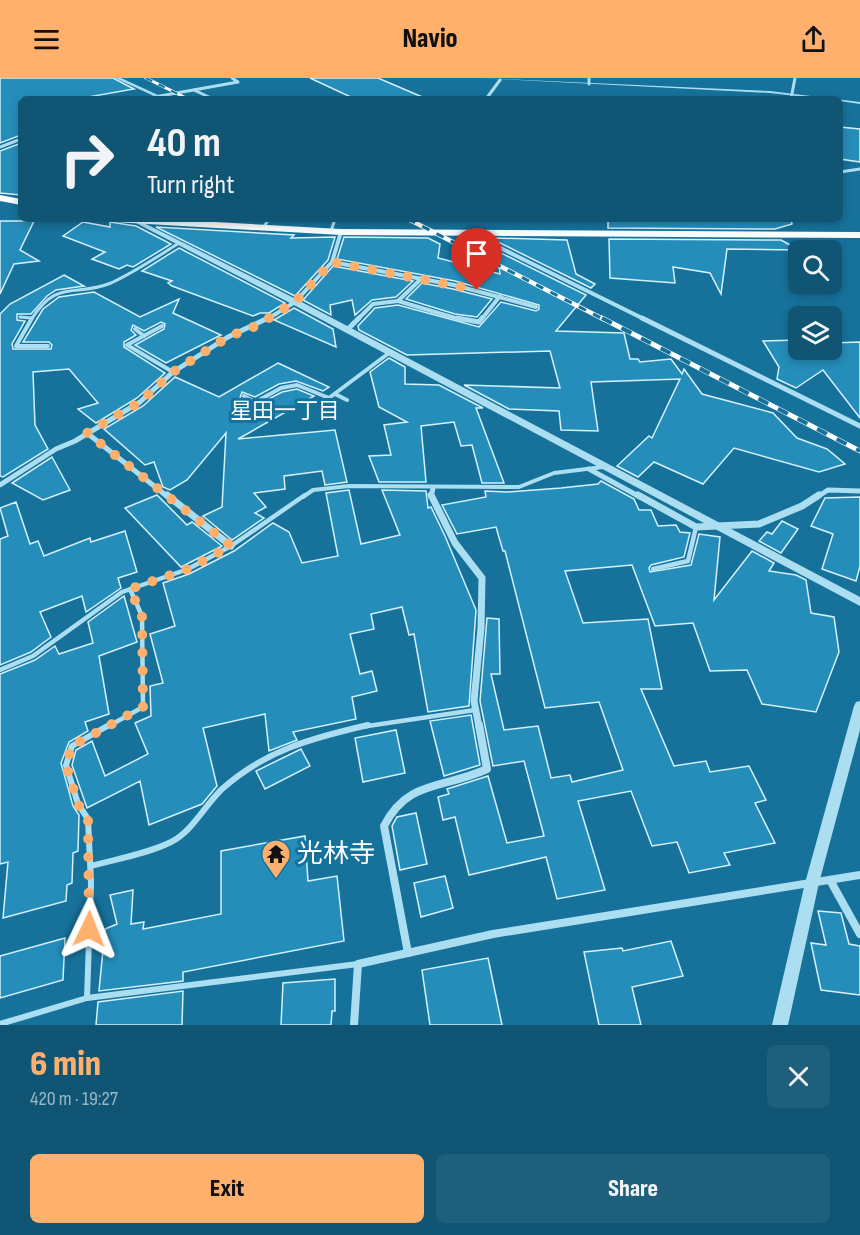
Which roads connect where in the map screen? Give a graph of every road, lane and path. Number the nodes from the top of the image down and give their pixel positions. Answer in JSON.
{"nodes":[{"id":1,"x":117,"y":78,"type":"edge"},
{"id":2,"x":232,"y":78,"type":"edge"},
{"id":3,"x":480,"y":78,"type":"edge"},
{"id":4,"x":795,"y":78,"type":"edge"},
{"id":5,"x":500,"y":80,"type":"junction"},
{"id":6,"x":589,"y":81,"type":"edge"},
{"id":7,"x":194,"y":90,"type":"junction"},
{"id":8,"x":156,"y":96,"type":"joint"},
{"id":9,"x":207,"y":96,"type":"edge"},
{"id":10,"x":488,"y":96,"type":"edge"},
{"id":11,"x":791,"y":96,"type":"edge"},
{"id":12,"x":843,"y":100,"type":"edge"},
{"id":13,"x":860,"y":103,"type":"edge"},
{"id":14,"x":18,"y":140,"type":"edge"},
{"id":15,"x":0,"y":147,"type":"edge"},
{"id":16,"x":860,"y":169,"type":"edge"},
{"id":17,"x":843,"y":172,"type":"edge"},
{"id":18,"x":0,"y":198,"type":"edge"},
{"id":19,"x":18,"y":201,"type":"edge"},
{"id":20,"x":141,"y":222,"type":"edge"},
{"id":21,"x":157,"y":222,"type":"edge"},
{"id":22,"x":267,"y":222,"type":"edge"},
{"id":23,"x":335,"y":222,"type":"edge"},
{"id":24,"x":263,"y":228,"type":"junction"},
{"id":25,"x":336,"y":231,"type":"junction"},
{"id":26,"x":472,"y":234,"type":"junction"},
{"id":27,"x":860,"y":235,"type":"edge"},
{"id":28,"x":179,"y":243,"type":"junction"},
{"id":29,"x":332,"y":262,"type":"junction"},
{"id":30,"x":422,"y":278,"type":"junction"},
{"id":31,"x":501,"y":296,"type":"junction"},
{"id":32,"x":398,"y":301,"type":"junction"},
{"id":33,"x":295,"y":302,"type":"junction"},
{"id":34,"x":536,"y":307,"type":"dead end"},
{"id":35,"x":20,"y":316,"type":"dead end"},
{"id":36,"x":31,"y":318,"type":"junction"},
{"id":37,"x":162,"y":326,"type":"dead end"},
{"id":38,"x":135,"y":329,"type":"dead end"},
{"id":39,"x":347,"y":330,"type":"junction"},
{"id":40,"x":144,"y":336,"type":"junction"},
{"id":41,"x":48,"y":346,"type":"dead end"},
{"id":42,"x":389,"y":353,"type":"junction"},
{"id":43,"x":173,"y":372,"type":"junction"},
{"id":44,"x":335,"y":394,"type":"junction"},
{"id":45,"x":244,"y":396,"type":"dead end"},
{"id":46,"x":347,"y":400,"type":"dead end"},
{"id":47,"x":255,"y":402,"type":"junction"},
{"id":48,"x":237,"y":412,"type":"dead end"},
{"id":49,"x":860,"y":426,"type":"edge"},
{"id":50,"x":87,"y":433,"type":"junction"},
{"id":51,"x":603,"y":467,"type":"junction"},
{"id":52,"x":589,"y":469,"type":"junction"},
{"id":53,"x":0,"y":485,"type":"edge"},
{"id":54,"x":433,"y":488,"type":"junction"},
{"id":55,"x":860,"y":491,"type":"edge"},
{"id":56,"x":716,"y":526,"type":"junction"},
{"id":57,"x":696,"y":527,"type":"junction"},
{"id":58,"x":231,"y":546,"type":"junction"},
{"id":59,"x":652,"y":569,"type":"dead end"},
{"id":60,"x":130,"y":589,"type":"junction"},
{"id":61,"x":860,"y":602,"type":"edge"},
{"id":62,"x":0,"y":670,"type":"edge"},
{"id":63,"x":860,"y":706,"type":"edge"},
{"id":64,"x":475,"y":710,"type":"junction"},
{"id":65,"x":90,"y":866,"type":"junction"},
{"id":66,"x":860,"y":875,"type":"edge"},
{"id":67,"x":830,"y":880,"type":"junction"},
{"id":68,"x":812,"y":883,"type":"junction"},
{"id":69,"x":860,"y":934,"type":"edge"},
{"id":70,"x":408,"y":952,"type":"junction"},
{"id":71,"x":358,"y":964,"type":"junction"},
{"id":72,"x":87,"y":998,"type":"junction"},
{"id":73,"x":0,"y":1024,"type":"edge"},
{"id":74,"x":354,"y":1025,"type":"edge"},
{"id":75,"x":780,"y":1025,"type":"edge"}],
"edges":[{"from":1,"to":8,"type":"street"},
{"from":2,"to":7,"type":"street"},
{"from":3,"to":5,"type":"street"},
{"from":4,"to":11,"type":"street"},
{"from":5,"to":6,"type":"street"},
{"from":5,"to":10,"type":"street"},
{"from":6,"to":11,"type":"street"},
{"from":7,"to":8,"type":"street"},
{"from":7,"to":9,"type":"street"},
{"from":12,"to":13,"type":"street"},
{"from":14,"to":15,"type":"street"},
{"from":16,"to":17,"type":"street"},
{"from":18,"to":19,"type":"main road"},
{"from":20,"to":28,"type":"street"},
{"from":21,"to":24,"type":"main road"},
{"from":22,"to":24,"type":"lane"},
{"from":23,"to":25,"type":"lane"},
{"from":24,"to":25,"type":"main road"},
{"from":25,"to":26,"type":"main road"},
{"from":25,"to":29,"type":"street"},
{"from":26,"to":27,"type":"main road"},
{"from":26,"to":49,"type":"street"},
{"from":28,"to":33,"type":"street"},
{"from":28,"to":36,"type":"lane"},
{"from":29,"to":30,"type":"street"},
{"from":29,"to":33,"type":"street"},
{"from":30,"to":31,"type":"street"},
{"from":30,"to":32,"type":"street"},
{"from":31,"to":32,"type":"street"},
{"from":31,"to":34,"type":"street"},
{"from":32,"to":39,"type":"street"},
{"from":33,"to":39,"type":"street"},
{"from":33,"to":43,"type":"street"},
{"from":35,"to":36,"type":"lane"},
{"from":36,"to":41,"type":"lane"},
{"from":37,"to":40,"type":"lane"},
{"from":38,"to":40,"type":"lane"},
{"from":39,"to":42,"type":"street"},
{"from":40,"to":43,"type":"lane"},
{"from":42,"to":44,"type":"lane"},
{"from":42,"to":51,"type":"street"},
{"from":43,"to":50,"type":"street"},
{"from":44,"to":46,"type":"lane"},
{"from":44,"to":47,"type":"lane"},
{"from":45,"to":47,"type":"lane"},
{"from":47,"to":48,"type":"lane"},
{"from":50,"to":53,"type":"street"},
{"from":50,"to":58,"type":"street"},
{"from":51,"to":52,"type":"lane"},
{"from":51,"to":56,"type":"street"},
{"from":52,"to":54,"type":"lane"},
{"from":52,"to":57,"type":"street"},
{"from":54,"to":58,"type":"lane"},
{"from":54,"to":64,"type":"street"},
{"from":55,"to":56,"type":"street"},
{"from":56,"to":57,"type":"street"},
{"from":56,"to":61,"type":"street"},
{"from":57,"to":59,"type":"lane"},
{"from":58,"to":60,"type":"lane"},
{"from":60,"to":62,"type":"lane"},
{"from":60,"to":65,"type":"lane"},
{"from":63,"to":68,"type":"street"},
{"from":64,"to":65,"type":"lane"},
{"from":64,"to":70,"type":"street"},
{"from":65,"to":72,"type":"lane"},
{"from":66,"to":67,"type":"street"},
{"from":67,"to":68,"type":"street"},
{"from":67,"to":69,"type":"street"},
{"from":68,"to":70,"type":"street"},
{"from":68,"to":75,"type":"street"},
{"from":70,"to":71,"type":"street"},
{"from":71,"to":72,"type":"lane"},
{"from":71,"to":74,"type":"street"},
{"from":72,"to":73,"type":"lane"}]}
